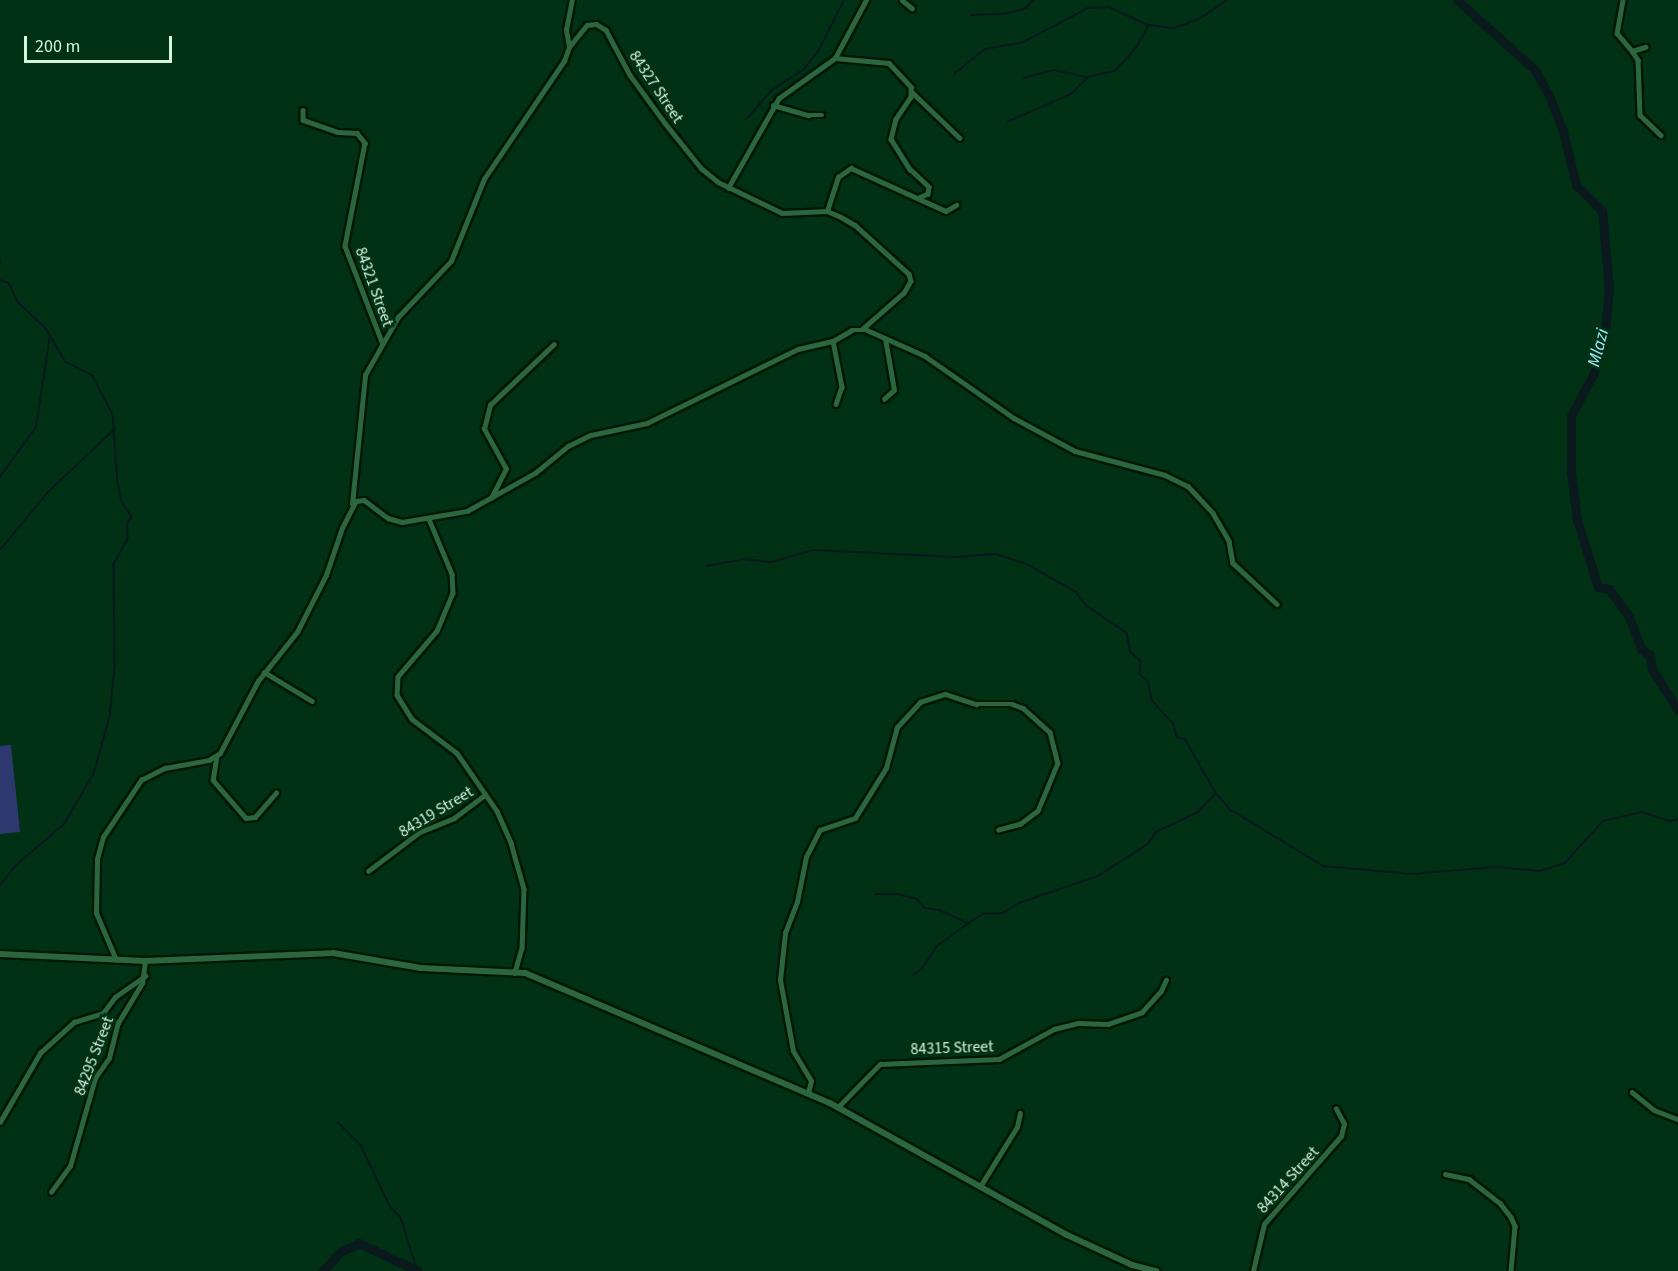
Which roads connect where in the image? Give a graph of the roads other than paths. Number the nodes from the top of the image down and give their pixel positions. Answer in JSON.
{"nodes":[{"id":1,"x":572,"y":0,"type":"edge"},
{"id":2,"x":866,"y":0,"type":"edge"},
{"id":3,"x":902,"y":0,"type":"edge"},
{"id":4,"x":1623,"y":0,"type":"edge"},
{"id":5,"x":912,"y":8,"type":"dead end"},
{"id":6,"x":1645,"y":47,"type":"dead end"},
{"id":7,"x":568,"y":48,"type":"junction"},
{"id":8,"x":1632,"y":51,"type":"junction"},
{"id":9,"x":835,"y":58,"type":"junction"},
{"id":10,"x":912,"y":92,"type":"junction"},
{"id":11,"x":773,"y":105,"type":"junction"},
{"id":12,"x":303,"y":110,"type":"dead end"},
{"id":13,"x":822,"y":115,"type":"dead end"},
{"id":14,"x":1661,"y":135,"type":"dead end"},
{"id":15,"x":960,"y":138,"type":"dead end"},
{"id":16,"x":728,"y":188,"type":"junction"},
{"id":17,"x":919,"y":198,"type":"junction"},
{"id":18,"x":956,"y":205,"type":"dead end"},
{"id":19,"x":827,"y":211,"type":"junction"},
{"id":20,"x":863,"y":329,"type":"junction"},
{"id":21,"x":885,"y":339,"type":"junction"},
{"id":22,"x":833,"y":341,"type":"junction"},
{"id":23,"x":382,"y":342,"type":"junction"},
{"id":24,"x":554,"y":344,"type":"dead end"},
{"id":25,"x":884,"y":399,"type":"dead end"},
{"id":26,"x":836,"y":404,"type":"dead end"},
{"id":27,"x":491,"y":499,"type":"junction"},
{"id":28,"x":351,"y":506,"type":"junction"},
{"id":29,"x":429,"y":519,"type":"junction"},
{"id":30,"x":1277,"y":604,"type":"dead end"},
{"id":31,"x":264,"y":672,"type":"junction"},
{"id":32,"x":312,"y":701,"type":"dead end"},
{"id":33,"x":218,"y":756,"type":"junction"},
{"id":34,"x":276,"y":793,"type":"dead end"},
{"id":35,"x":486,"y":795,"type":"junction"},
{"id":36,"x":999,"y":830,"type":"dead end"},
{"id":37,"x":368,"y":871,"type":"dead end"},
{"id":38,"x":0,"y":946,"type":"edge"},
{"id":39,"x":2,"y":954,"type":"edge"},
{"id":40,"x":116,"y":960,"type":"junction"},
{"id":41,"x":145,"y":962,"type":"junction"},
{"id":42,"x":515,"y":973,"type":"junction"},
{"id":43,"x":145,"y":976,"type":"junction"},
{"id":44,"x":1166,"y":980,"type":"dead end"},
{"id":45,"x":1632,"y":1092,"type":"dead end"},
{"id":46,"x":808,"y":1093,"type":"junction"},
{"id":47,"x":838,"y":1107,"type":"junction"},
{"id":48,"x":1336,"y":1109,"type":"dead end"},
{"id":49,"x":1020,"y":1113,"type":"dead end"},
{"id":50,"x":1678,"y":1119,"type":"edge"},
{"id":51,"x":0,"y":1122,"type":"edge"},
{"id":52,"x":1444,"y":1174,"type":"dead end"},
{"id":53,"x":981,"y":1185,"type":"junction"},
{"id":54,"x":51,"y":1192,"type":"dead end"},
{"id":55,"x":1156,"y":1271,"type":"edge"},
{"id":56,"x":1253,"y":1271,"type":"edge"},
{"id":57,"x":1511,"y":1271,"type":"edge"}],
"edges":[{"from":1,"to":7,"type":"street"},
{"from":2,"to":9,"type":"street"},
{"from":3,"to":5,"type":"street"},
{"from":4,"to":8,"type":"street"},
{"from":6,"to":8,"type":"street"},
{"from":7,"to":16,"type":"street","name":"84327 Street"},
{"from":7,"to":23,"type":"street"},
{"from":8,"to":14,"type":"street"},
{"from":9,"to":10,"type":"street"},
{"from":9,"to":11,"type":"street"},
{"from":10,"to":15,"type":"street"},
{"from":10,"to":17,"type":"street"},
{"from":11,"to":13,"type":"street"},
{"from":11,"to":16,"type":"street"},
{"from":12,"to":23,"type":"street","name":"84321 Street"},
{"from":16,"to":19,"type":"street"},
{"from":17,"to":18,"type":"street"},
{"from":17,"to":19,"type":"street"},
{"from":19,"to":20,"type":"street"},
{"from":20,"to":21,"type":"street"},
{"from":20,"to":22,"type":"street"},
{"from":21,"to":25,"type":"street"},
{"from":21,"to":30,"type":"street"},
{"from":22,"to":26,"type":"street"},
{"from":22,"to":27,"type":"street"},
{"from":23,"to":28,"type":"street"},
{"from":24,"to":27,"type":"street"},
{"from":27,"to":29,"type":"street"},
{"from":28,"to":29,"type":"street"},
{"from":28,"to":31,"type":"street"},
{"from":29,"to":35,"type":"street"},
{"from":31,"to":32,"type":"street"},
{"from":31,"to":33,"type":"street"},
{"from":33,"to":34,"type":"street"},
{"from":33,"to":40,"type":"street"},
{"from":35,"to":37,"type":"street","name":"84319 Street"},
{"from":35,"to":42,"type":"street"},
{"from":36,"to":46,"type":"street"},
{"from":38,"to":39,"type":"street"},
{"from":39,"to":40,"type":"street"},
{"from":40,"to":41,"type":"street"},
{"from":41,"to":42,"type":"street"},
{"from":41,"to":43,"type":"street","name":"84295 Street"},
{"from":42,"to":46,"type":"street"},
{"from":43,"to":51,"type":"street"},
{"from":43,"to":54,"type":"street","name":"84295 Street"},
{"from":44,"to":47,"type":"street","name":"84315 Street"},
{"from":45,"to":50,"type":"street"},
{"from":46,"to":47,"type":"street"},
{"from":47,"to":53,"type":"street"},
{"from":48,"to":56,"type":"street","name":"84314 Street"},
{"from":49,"to":53,"type":"street"},
{"from":52,"to":57,"type":"street"},
{"from":53,"to":55,"type":"street"}]}
